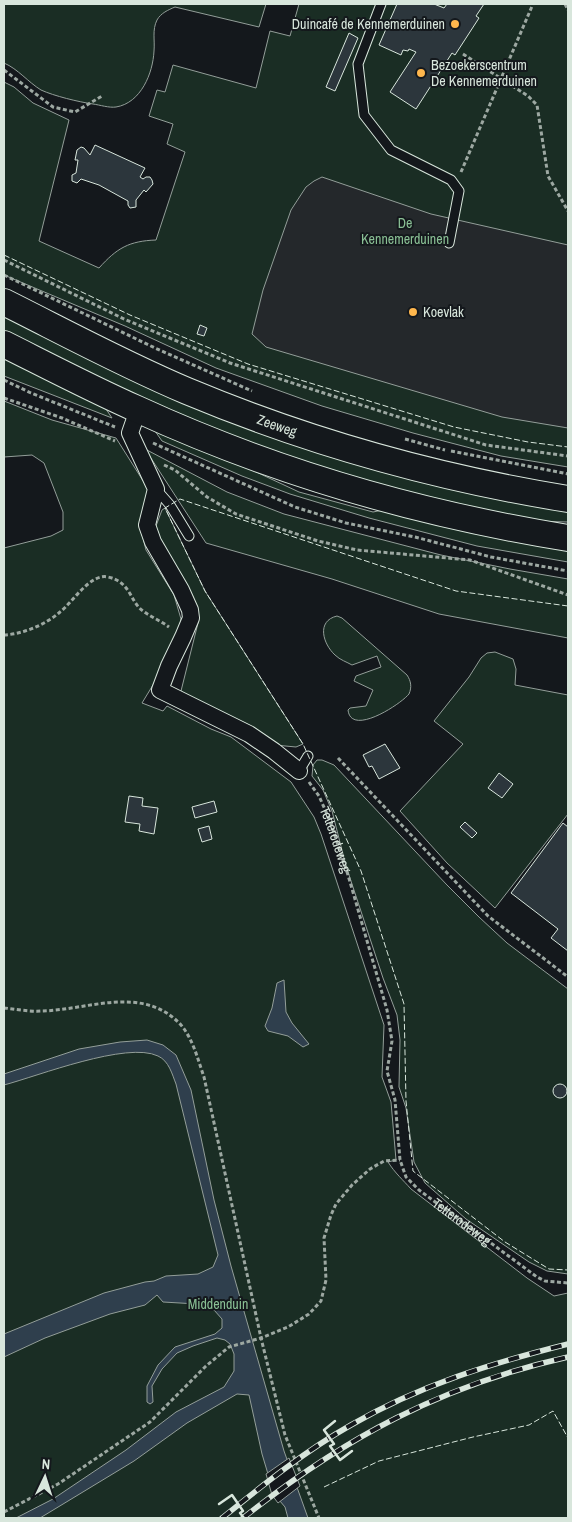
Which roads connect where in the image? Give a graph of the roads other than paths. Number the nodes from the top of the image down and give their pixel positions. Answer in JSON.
{"nodes":[{"id":1,"x":381,"y":4,"type":"edge"},
{"id":2,"x":449,"y":243,"type":"dead end"},
{"id":3,"x":4,"y":302,"type":"edge"},
{"id":4,"x":4,"y":344,"type":"edge"},
{"id":5,"x":134,"y":421,"type":"junction"},
{"id":6,"x":156,"y":489,"type":"junction"},
{"id":7,"x":568,"y":499,"type":"edge"},
{"id":8,"x":189,"y":536,"type":"dead end"},
{"id":9,"x":568,"y":538,"type":"edge"},
{"id":10,"x":308,"y":756,"type":"dead end"},
{"id":11,"x":299,"y":771,"type":"joint"}],
"edges":[{"from":1,"to":2,"type":"lane"},
{"from":3,"to":7,"type":"main road","name":"Zeeweg"},
{"from":4,"to":5,"type":"main road"},
{"from":5,"to":6,"type":"street"},
{"from":5,"to":9,"type":"main road"},
{"from":6,"to":8,"type":"lane"},
{"from":6,"to":11,"type":"street"},
{"from":10,"to":11,"type":"lane"}]}
